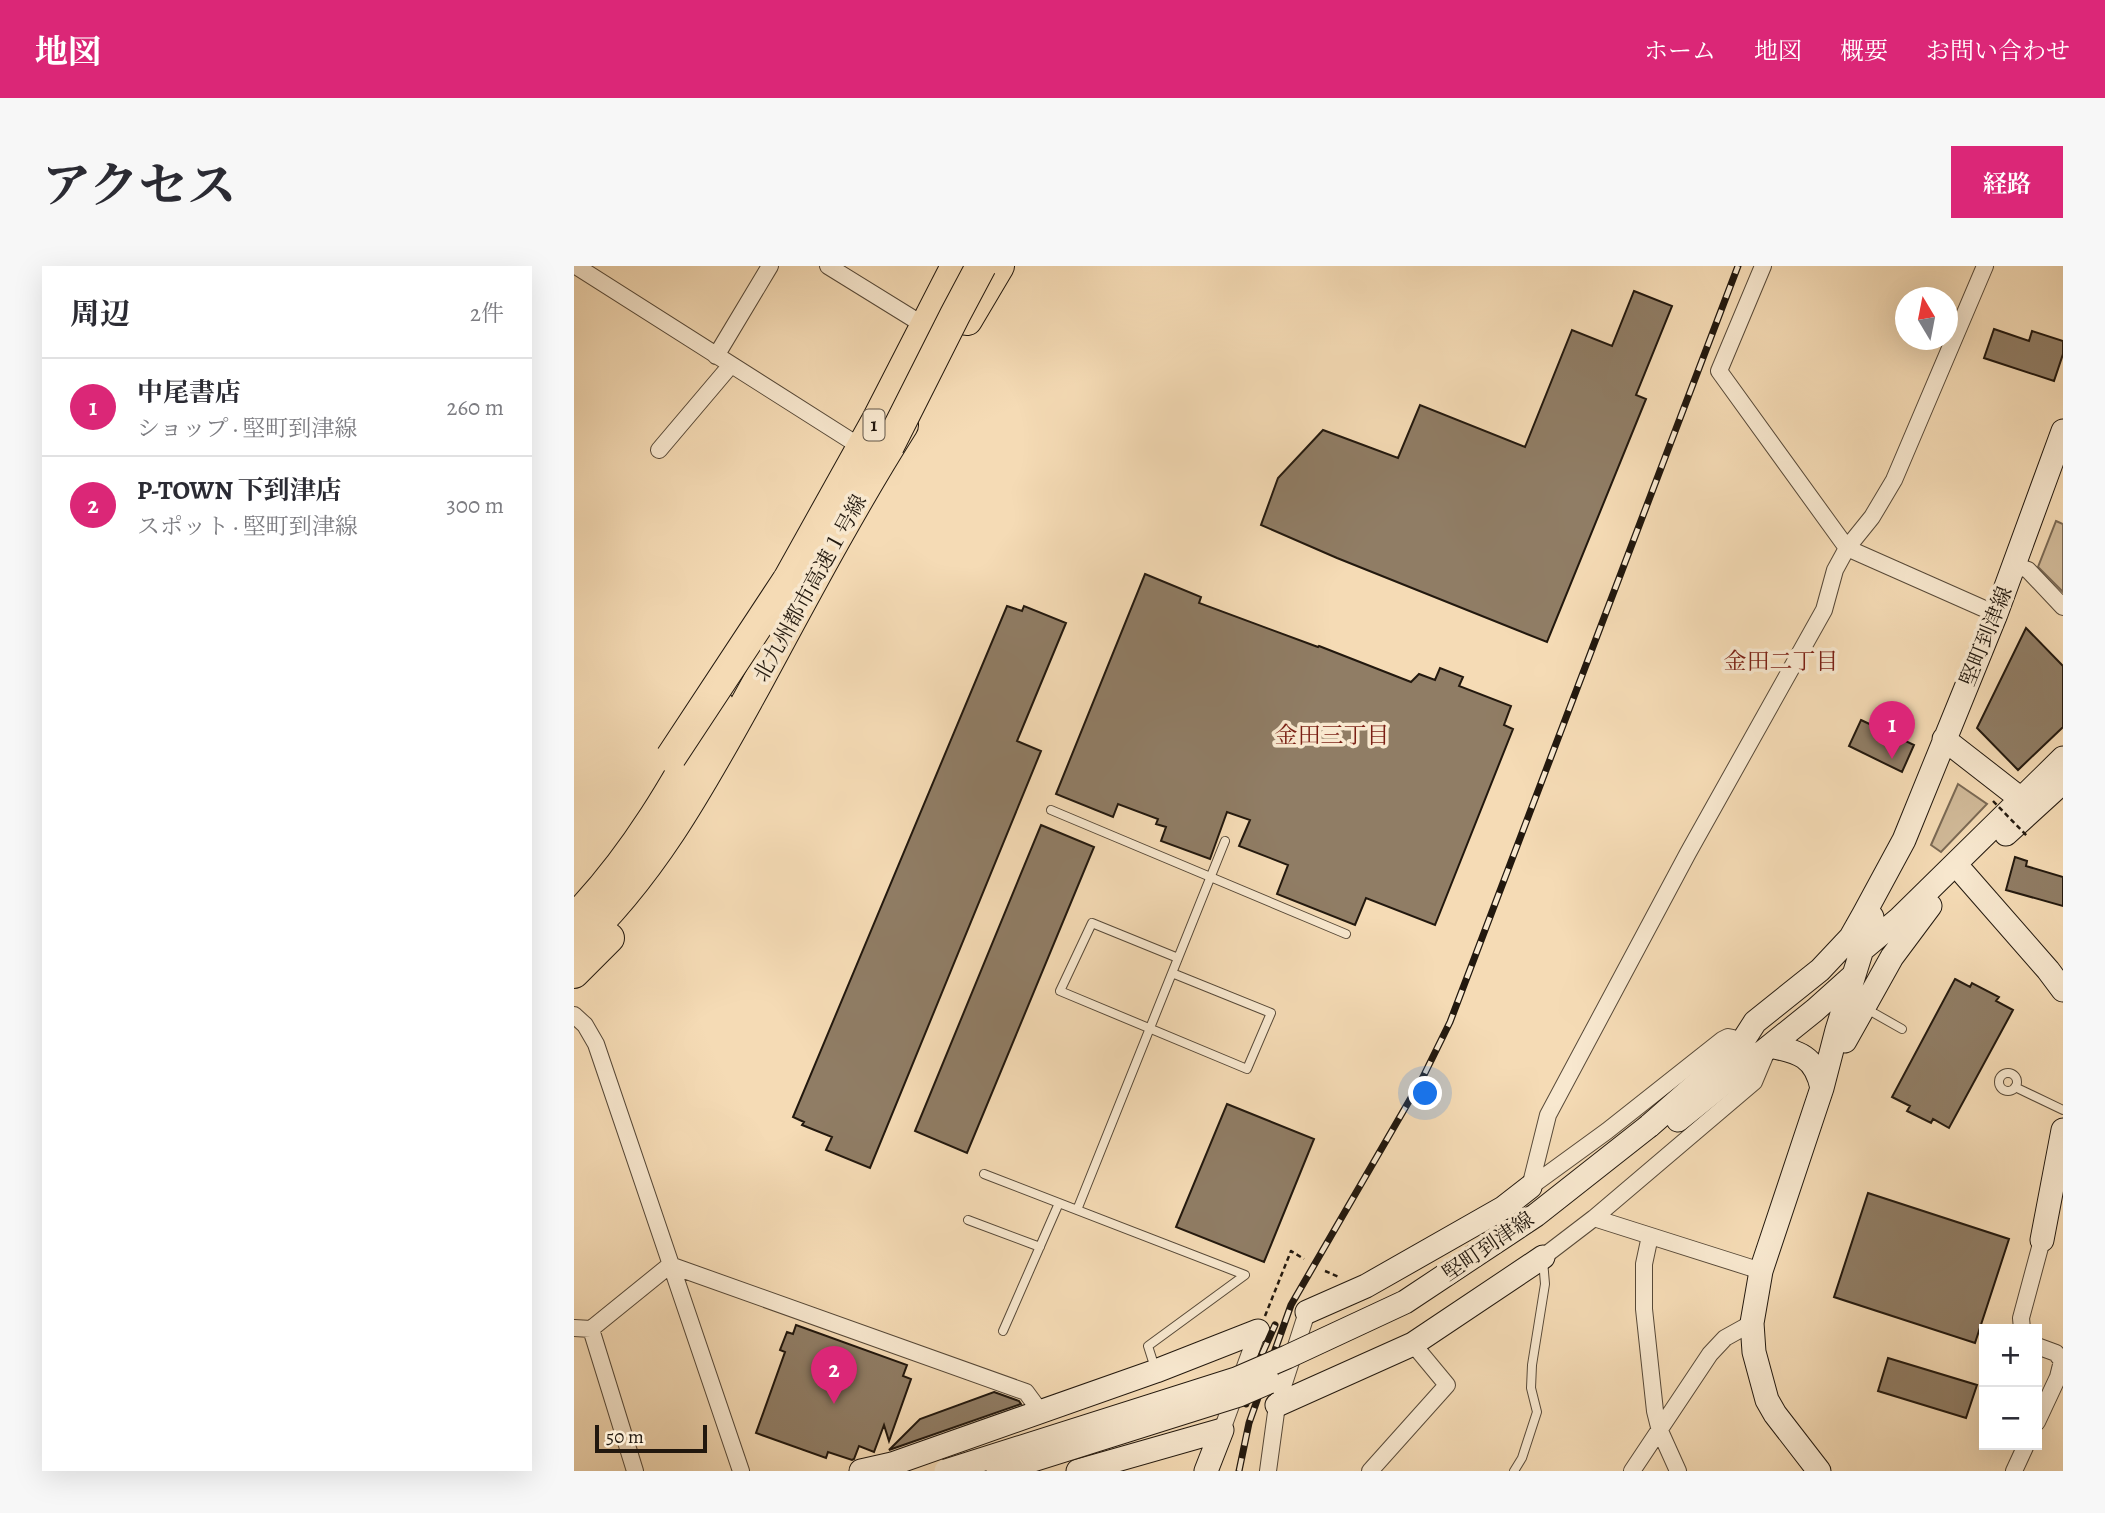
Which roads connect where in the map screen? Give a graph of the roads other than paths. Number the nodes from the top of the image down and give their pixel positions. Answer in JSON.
{"nodes":[{"id":1,"x":576,"y":266,"type":"edge"},
{"id":2,"x":770,"y":266,"type":"edge"},
{"id":3,"x":828,"y":266,"type":"edge"},
{"id":4,"x":945,"y":266,"type":"edge"},
{"id":5,"x":956,"y":266,"type":"edge"},
{"id":6,"x":970,"y":266,"type":"edge"},
{"id":7,"x":981,"y":266,"type":"edge"},
{"id":8,"x":989,"y":266,"type":"edge"},
{"id":9,"x":999,"y":266,"type":"edge"},
{"id":10,"x":1763,"y":266,"type":"edge"},
{"id":11,"x":1984,"y":266,"type":"edge"},
{"id":12,"x":917,"y":321,"type":"junction"},
{"id":13,"x":716,"y":356,"type":"junction"},
{"id":14,"x":731,"y":365,"type":"junction"},
{"id":15,"x":2063,"y":431,"type":"edge"},
{"id":16,"x":883,"y":433,"type":"junction"},
{"id":17,"x":853,"y":442,"type":"junction"},
{"id":18,"x":659,"y":450,"type":"dead end"},
{"id":19,"x":2059,"y":458,"type":"edge"},
{"id":20,"x":1847,"y":548,"type":"junction"},
{"id":21,"x":2014,"y":565,"type":"junction"},
{"id":22,"x":787,"y":581,"type":"junction"},
{"id":23,"x":2063,"y":607,"type":"edge"},
{"id":24,"x":1996,"y":614,"type":"junction"},
{"id":25,"x":731,"y":731,"type":"junction"},
{"id":26,"x":1944,"y":738,"type":"junction"},
{"id":27,"x":2063,"y":758,"type":"edge"},
{"id":28,"x":2063,"y":782,"type":"edge"},
{"id":29,"x":2021,"y":799,"type":"junction"},
{"id":30,"x":1051,"y":810,"type":"dead end"},
{"id":31,"x":1904,"y":840,"type":"junction"},
{"id":32,"x":1224,"y":841,"type":"dead end"},
{"id":33,"x":1964,"y":874,"type":"junction"},
{"id":34,"x":1210,"y":877,"type":"junction"},
{"id":35,"x":1884,"y":879,"type":"junction"},
{"id":36,"x":574,"y":891,"type":"edge"},
{"id":37,"x":574,"y":906,"type":"edge"},
{"id":38,"x":1930,"y":906,"type":"junction"},
{"id":39,"x":1894,"y":913,"type":"junction"},
{"id":40,"x":574,"y":919,"type":"edge"},
{"id":41,"x":1346,"y":934,"type":"dead end"},
{"id":42,"x":574,"y":946,"type":"edge"},
{"id":43,"x":1178,"y":958,"type":"junction"},
{"id":44,"x":1860,"y":971,"type":"junction"},
{"id":45,"x":574,"y":972,"type":"edge"},
{"id":46,"x":1172,"y":973,"type":"junction"},
{"id":47,"x":2063,"y":990,"type":"edge"},
{"id":48,"x":574,"y":1015,"type":"edge"},
{"id":49,"x":1150,"y":1028,"type":"junction"},
{"id":50,"x":1902,"y":1029,"type":"dead end"},
{"id":51,"x":1770,"y":1046,"type":"junction"},
{"id":52,"x":1739,"y":1047,"type":"junction"},
{"id":53,"x":2015,"y":1087,"type":"dead end"},
{"id":54,"x":1822,"y":1088,"type":"junction"},
{"id":55,"x":2063,"y":1110,"type":"edge"},
{"id":56,"x":2063,"y":1130,"type":"edge"},
{"id":57,"x":1653,"y":1131,"type":"junction"},
{"id":58,"x":984,"y":1174,"type":"dead end"},
{"id":59,"x":1530,"y":1187,"type":"junction"},
{"id":60,"x":1059,"y":1203,"type":"junction"},
{"id":61,"x":1077,"y":1210,"type":"junction"},
{"id":62,"x":1594,"y":1218,"type":"junction"},
{"id":63,"x":968,"y":1220,"type":"dead end"},
{"id":64,"x":1650,"y":1236,"type":"junction"},
{"id":65,"x":2042,"y":1240,"type":"joint"},
{"id":66,"x":1040,"y":1247,"type":"junction"},
{"id":67,"x":1543,"y":1257,"type":"junction"},
{"id":68,"x":670,"y":1265,"type":"junction"},
{"id":69,"x":1761,"y":1271,"type":"junction"},
{"id":70,"x":1307,"y":1312,"type":"joint"},
{"id":71,"x":1752,"y":1323,"type":"junction"},
{"id":72,"x":2022,"y":1324,"type":"edge"},
{"id":73,"x":582,"y":1328,"type":"edge"},
{"id":74,"x":1003,"y":1331,"type":"dead end"},
{"id":75,"x":1258,"y":1331,"type":"joint"},
{"id":76,"x":1413,"y":1345,"type":"junction"},
{"id":77,"x":2042,"y":1348,"type":"edge"},
{"id":78,"x":1156,"y":1371,"type":"junction"},
{"id":79,"x":2060,"y":1378,"type":"edge"},
{"id":80,"x":1278,"y":1405,"type":"junction"},
{"id":81,"x":1040,"y":1412,"type":"junction"},
{"id":82,"x":2042,"y":1412,"type":"edge"},
{"id":83,"x":1222,"y":1430,"type":"junction"},
{"id":84,"x":1660,"y":1431,"type":"junction"},
{"id":85,"x":2024,"y":1450,"type":"edge"},
{"id":86,"x":635,"y":1471,"type":"edge"},
{"id":87,"x":741,"y":1471,"type":"edge"},
{"id":88,"x":861,"y":1471,"type":"edge"},
{"id":89,"x":946,"y":1471,"type":"edge"},
{"id":90,"x":998,"y":1471,"type":"edge"},
{"id":91,"x":1078,"y":1471,"type":"edge"},
{"id":92,"x":1206,"y":1471,"type":"edge"},
{"id":93,"x":1268,"y":1471,"type":"edge"},
{"id":94,"x":1370,"y":1471,"type":"edge"},
{"id":95,"x":1514,"y":1471,"type":"edge"},
{"id":96,"x":1632,"y":1471,"type":"edge"},
{"id":97,"x":1678,"y":1471,"type":"edge"},
{"id":98,"x":1819,"y":1471,"type":"edge"},
{"id":99,"x":2014,"y":1471,"type":"edge"}],
"edges":[{"from":1,"to":13,"type":"street"},
{"from":2,"to":13,"type":"street"},
{"from":3,"to":12,"type":"street"},
{"from":4,"to":12,"type":"street"},
{"from":5,"to":16,"type":"highway","name":"北九州都市高速１号線","number":"1"},
{"from":6,"to":16,"type":"highway","name":"北九州都市高速１号線","number":"1"},
{"from":7,"to":16,"type":"highway","name":"北九州都市高速１号線","number":"1","bridge":true},
{"from":8,"to":42,"type":"street"},
{"from":9,"to":16,"type":"highway","name":"北九州都市高速１号線","number":"1","bridge":true},
{"from":10,"to":20,"type":"street"},
{"from":11,"to":20,"type":"street"},
{"from":12,"to":17,"type":"street"},
{"from":13,"to":14,"type":"street"},
{"from":14,"to":17,"type":"street"},
{"from":14,"to":18,"type":"street"},
{"from":15,"to":19,"type":"street","name":"堅町到津線"},
{"from":16,"to":22,"type":"highway","name":"北九州都市高速１号線","number":"1"},
{"from":16,"to":25,"type":"highway","name":"北九州都市高速１号線","number":"1"},
{"from":17,"to":37,"type":"street"},
{"from":19,"to":21,"type":"street","name":"堅町到津線"},
{"from":20,"to":24,"type":"street"},
{"from":20,"to":59,"type":"street"},
{"from":21,"to":23,"type":"street"},
{"from":21,"to":24,"type":"street","name":"堅町到津線"},
{"from":22,"to":36,"type":"highway","bridge":true},
{"from":22,"to":40,"type":"highway","number":"1","bridge":true},
{"from":24,"to":26,"type":"street","name":"堅町到津線"},
{"from":25,"to":42,"type":"highway","number":"1"},
{"from":25,"to":45,"type":"highway"},
{"from":26,"to":29,"type":"street"},
{"from":26,"to":31,"type":"street","name":"堅町到津線"},
{"from":27,"to":29,"type":"street"},
{"from":28,"to":33,"type":"street"},
{"from":29,"to":39,"type":"street"},
{"from":30,"to":34,"type":"lane"},
{"from":31,"to":35,"type":"street","name":"堅町到津線"},
{"from":31,"to":39,"type":"street","name":"堅町到津線"},
{"from":32,"to":34,"type":"lane"},
{"from":33,"to":38,"type":"street"},
{"from":33,"to":47,"type":"street"},
{"from":34,"to":41,"type":"lane"},
{"from":34,"to":43,"type":"lane"},
{"from":35,"to":39,"type":"street"},
{"from":35,"to":44,"type":"street"},
{"from":35,"to":52,"type":"street","name":"堅町到津線"},
{"from":38,"to":39,"type":"street"},
{"from":38,"to":44,"type":"street"},
{"from":38,"to":44,"type":"street"},
{"from":39,"to":44,"type":"street","name":"堅町到津線"},
{"from":43,"to":46,"type":"lane"},
{"from":43,"to":49,"type":"lane"},
{"from":44,"to":50,"type":"lane"},
{"from":44,"to":51,"type":"street","name":"堅町到津線"},
{"from":44,"to":52,"type":"street"},
{"from":44,"to":54,"type":"street"},
{"from":44,"to":54,"type":"street"},
{"from":46,"to":49,"type":"lane"},
{"from":46,"to":49,"type":"lane"},
{"from":48,"to":68,"type":"street"},
{"from":49,"to":61,"type":"lane"},
{"from":51,"to":54,"type":"street"},
{"from":51,"to":57,"type":"street","name":"堅町到津線"},
{"from":51,"to":62,"type":"street"},
{"from":52,"to":57,"type":"street","name":"堅町到津線"},
{"from":52,"to":59,"type":"street"},
{"from":53,"to":55,"type":"lane"},
{"from":54,"to":69,"type":"street"},
{"from":56,"to":65,"type":"street"},
{"from":57,"to":89,"type":"street","name":"堅町到津線","bridge":true},
{"from":57,"to":90,"type":"street","name":"堅町到津線","bridge":true},
{"from":58,"to":60,"type":"lane"},
{"from":59,"to":70,"type":"street"},
{"from":60,"to":61,"type":"lane"},
{"from":60,"to":66,"type":"lane"},
{"from":61,"to":78,"type":"lane"},
{"from":62,"to":64,"type":"street"},
{"from":62,"to":67,"type":"street"},
{"from":63,"to":66,"type":"lane"},
{"from":64,"to":69,"type":"street"},
{"from":64,"to":84,"type":"street"},
{"from":65,"to":72,"type":"street"},
{"from":66,"to":74,"type":"lane"},
{"from":67,"to":76,"type":"street"},
{"from":67,"to":95,"type":"lane"},
{"from":68,"to":73,"type":"street"},
{"from":68,"to":81,"type":"street"},
{"from":68,"to":87,"type":"street"},
{"from":69,"to":71,"type":"street"},
{"from":70,"to":80,"type":"street"},
{"from":71,"to":84,"type":"street"},
{"from":71,"to":98,"type":"street"},
{"from":73,"to":86,"type":"street"},
{"from":75,"to":78,"type":"street"},
{"from":75,"to":83,"type":"street"},
{"from":76,"to":80,"type":"street"},
{"from":76,"to":94,"type":"street"},
{"from":77,"to":79,"type":"street"},
{"from":78,"to":81,"type":"street"},
{"from":79,"to":82,"type":"street"},
{"from":80,"to":93,"type":"street"},
{"from":81,"to":88,"type":"street"},
{"from":83,"to":91,"type":"street"},
{"from":83,"to":92,"type":"street"},
{"from":84,"to":96,"type":"street"},
{"from":84,"to":97,"type":"street"},
{"from":85,"to":99,"type":"street"}]}
